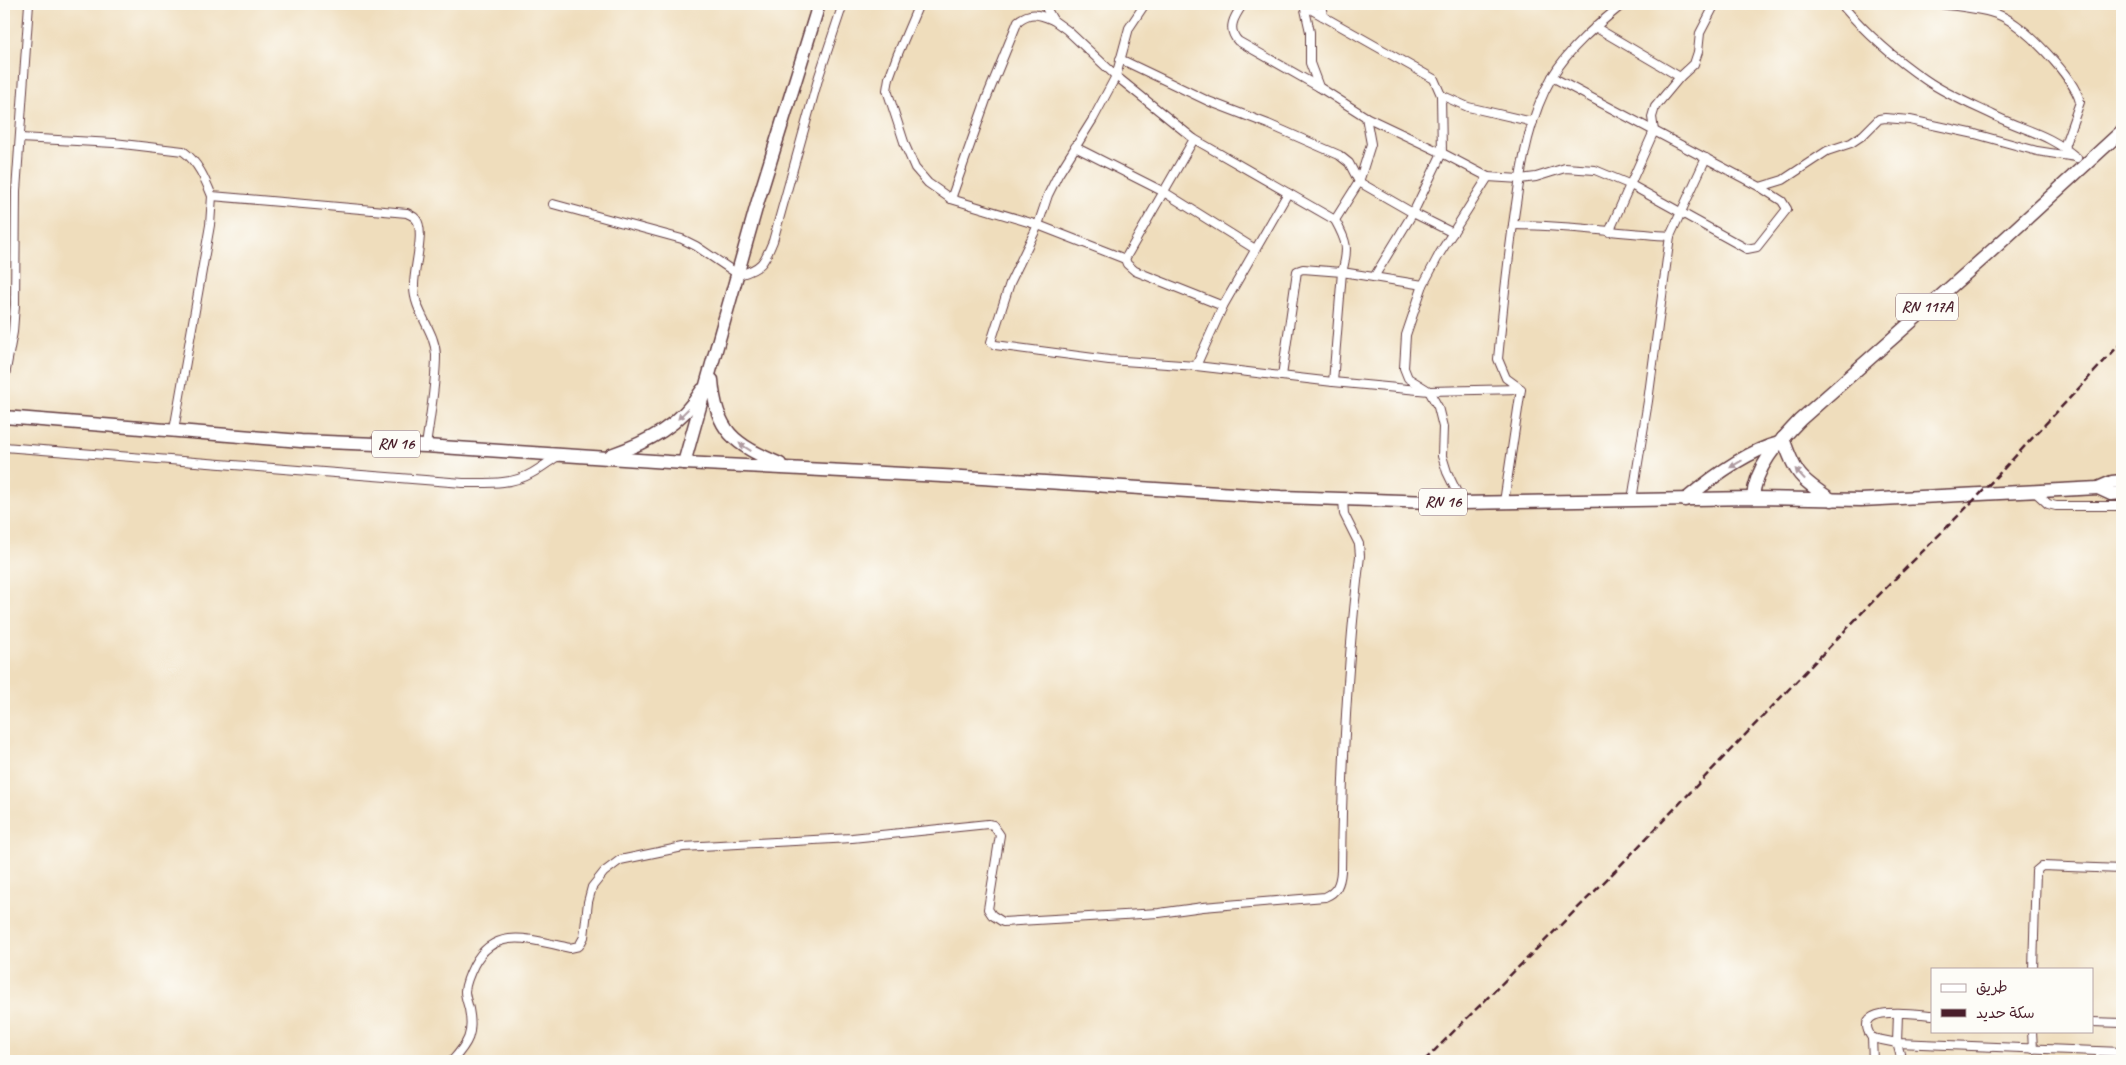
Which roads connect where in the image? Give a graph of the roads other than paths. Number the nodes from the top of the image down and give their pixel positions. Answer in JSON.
{"nodes":[{"id":1,"x":29,"y":4,"type":"edge"},
{"id":2,"x":819,"y":4,"type":"edge"},
{"id":3,"x":843,"y":4,"type":"edge"},
{"id":4,"x":919,"y":4,"type":"edge"},
{"id":5,"x":1044,"y":4,"type":"edge"},
{"id":6,"x":1145,"y":4,"type":"edge"},
{"id":7,"x":1243,"y":4,"type":"edge"},
{"id":8,"x":1303,"y":4,"type":"edge"},
{"id":9,"x":1321,"y":4,"type":"edge"},
{"id":10,"x":1623,"y":4,"type":"edge"},
{"id":11,"x":1715,"y":4,"type":"edge"},
{"id":12,"x":1841,"y":4,"type":"edge"},
{"id":13,"x":1942,"y":4,"type":"edge"},
{"id":14,"x":1323,"y":16,"type":"junction"},
{"id":15,"x":1052,"y":20,"type":"junction"},
{"id":16,"x":1595,"y":27,"type":"junction"},
{"id":17,"x":1120,"y":60,"type":"junction"},
{"id":18,"x":1116,"y":76,"type":"junction"},
{"id":19,"x":1552,"y":77,"type":"junction"},
{"id":20,"x":1680,"y":77,"type":"junction"},
{"id":21,"x":1319,"y":87,"type":"junction"},
{"id":22,"x":1441,"y":95,"type":"junction"},
{"id":23,"x":1366,"y":117,"type":"junction"},
{"id":24,"x":1533,"y":122,"type":"junction"},
{"id":25,"x":2122,"y":131,"type":"edge"},
{"id":26,"x":1654,"y":132,"type":"junction"},
{"id":27,"x":20,"y":138,"type":"junction"},
{"id":28,"x":1194,"y":140,"type":"junction"},
{"id":29,"x":1075,"y":147,"type":"junction"},
{"id":30,"x":2064,"y":147,"type":"junction"},
{"id":31,"x":1442,"y":153,"type":"junction"},
{"id":32,"x":1706,"y":158,"type":"junction"},
{"id":33,"x":2080,"y":161,"type":"junction"},
{"id":34,"x":1488,"y":176,"type":"junction"},
{"id":35,"x":1520,"y":179,"type":"junction"},
{"id":36,"x":1359,"y":182,"type":"junction"},
{"id":37,"x":1631,"y":185,"type":"junction"},
{"id":38,"x":1760,"y":188,"type":"junction"},
{"id":39,"x":1164,"y":192,"type":"junction"},
{"id":40,"x":1288,"y":193,"type":"junction"},
{"id":41,"x":212,"y":196,"type":"junction"},
{"id":42,"x":951,"y":199,"type":"junction"},
{"id":43,"x":553,"y":204,"type":"dead end"},
{"id":44,"x":1682,"y":212,"type":"junction"},
{"id":45,"x":1413,"y":213,"type":"junction"},
{"id":46,"x":1335,"y":220,"type":"junction"},
{"id":47,"x":1038,"y":225,"type":"junction"},
{"id":48,"x":1513,"y":225,"type":"junction"},
{"id":49,"x":1453,"y":232,"type":"junction"},
{"id":50,"x":1609,"y":232,"type":"junction"},
{"id":51,"x":1670,"y":236,"type":"junction"},
{"id":52,"x":1254,"y":249,"type":"junction"},
{"id":53,"x":1125,"y":259,"type":"junction"},
{"id":54,"x":1342,"y":272,"type":"junction"},
{"id":55,"x":739,"y":275,"type":"junction"},
{"id":56,"x":1374,"y":276,"type":"junction"},
{"id":57,"x":1423,"y":285,"type":"junction"},
{"id":58,"x":1223,"y":306,"type":"junction"},
{"id":59,"x":1196,"y":366,"type":"junction"},
{"id":60,"x":711,"y":374,"type":"junction"},
{"id":61,"x":1282,"y":376,"type":"junction"},
{"id":62,"x":4,"y":381,"type":"edge"},
{"id":63,"x":1333,"y":382,"type":"junction"},
{"id":64,"x":1521,"y":389,"type":"junction"},
{"id":65,"x":1429,"y":391,"type":"junction"},
{"id":66,"x":4,"y":417,"type":"edge"},
{"id":67,"x":174,"y":430,"type":"junction"},
{"id":68,"x":1781,"y":440,"type":"junction"},
{"id":69,"x":426,"y":446,"type":"junction"},
{"id":70,"x":4,"y":447,"type":"edge"},
{"id":71,"x":560,"y":454,"type":"junction"},
{"id":72,"x":604,"y":457,"type":"junction"},
{"id":73,"x":684,"y":463,"type":"junction"},
{"id":74,"x":789,"y":468,"type":"junction"},
{"id":75,"x":2122,"y":481,"type":"edge"},
{"id":76,"x":2098,"y":488,"type":"junction"},
{"id":77,"x":2034,"y":492,"type":"junction"},
{"id":78,"x":2122,"y":494,"type":"edge"},
{"id":79,"x":1753,"y":498,"type":"junction"},
{"id":80,"x":1343,"y":499,"type":"junction"},
{"id":81,"x":1632,"y":500,"type":"junction"},
{"id":82,"x":1685,"y":500,"type":"junction"},
{"id":83,"x":1832,"y":500,"type":"junction"},
{"id":84,"x":1504,"y":502,"type":"junction"},
{"id":85,"x":1462,"y":503,"type":"junction"},
{"id":86,"x":2122,"y":506,"type":"edge"},
{"id":87,"x":2122,"y":868,"type":"edge"},
{"id":88,"x":2033,"y":968,"type":"edge"},
{"id":89,"x":1898,"y":1013,"type":"junction"},
{"id":90,"x":1931,"y":1015,"type":"edge"},
{"id":91,"x":2094,"y":1022,"type":"edge"},
{"id":92,"x":2122,"y":1023,"type":"edge"},
{"id":93,"x":2032,"y":1032,"type":"edge"},
{"id":94,"x":1872,"y":1038,"type":"junction"},
{"id":95,"x":1897,"y":1043,"type":"junction"},
{"id":96,"x":2033,"y":1049,"type":"junction"},
{"id":97,"x":2122,"y":1052,"type":"edge"},
{"id":98,"x":452,"y":1061,"type":"edge"},
{"id":99,"x":1873,"y":1061,"type":"edge"},
{"id":100,"x":1902,"y":1061,"type":"edge"}],
"edges":[{"from":1,"to":27,"type":"street"},
{"from":2,"to":55,"type":"main road"},
{"from":3,"to":55,"type":"street"},
{"from":4,"to":42,"type":"street"},
{"from":5,"to":15,"type":"street"},
{"from":6,"to":17,"type":"street"},
{"from":7,"to":21,"type":"street"},
{"from":8,"to":14,"type":"street"},
{"from":8,"to":21,"type":"street"},
{"from":9,"to":14,"type":"street"},
{"from":10,"to":16,"type":"street"},
{"from":11,"to":20,"type":"street"},
{"from":12,"to":30,"type":"street"},
{"from":13,"to":30,"type":"street"},
{"from":14,"to":22,"type":"street"},
{"from":15,"to":18,"type":"street"},
{"from":15,"to":42,"type":"street"},
{"from":16,"to":19,"type":"street"},
{"from":16,"to":20,"type":"street"},
{"from":17,"to":18,"type":"street"},
{"from":17,"to":36,"type":"street"},
{"from":18,"to":28,"type":"street"},
{"from":18,"to":29,"type":"street"},
{"from":19,"to":24,"type":"street"},
{"from":19,"to":26,"type":"street"},
{"from":20,"to":26,"type":"street"},
{"from":21,"to":23,"type":"street"},
{"from":22,"to":24,"type":"street"},
{"from":22,"to":31,"type":"street"},
{"from":23,"to":31,"type":"street"},
{"from":23,"to":36,"type":"street"},
{"from":24,"to":35,"type":"street"},
{"from":25,"to":33,"type":"main road","number":"RN 117A"},
{"from":26,"to":32,"type":"street"},
{"from":26,"to":37,"type":"street"},
{"from":27,"to":41,"type":"street"},
{"from":27,"to":62,"type":"street"},
{"from":28,"to":39,"type":"street"},
{"from":28,"to":40,"type":"street"},
{"from":29,"to":39,"type":"street"},
{"from":29,"to":47,"type":"street"},
{"from":30,"to":33,"type":"street"},
{"from":31,"to":34,"type":"street"},
{"from":31,"to":45,"type":"street"},
{"from":32,"to":38,"type":"street"},
{"from":32,"to":44,"type":"street"},
{"from":33,"to":38,"type":"street"},
{"from":33,"to":68,"type":"main road","number":"RN 117A"},
{"from":34,"to":35,"type":"street"},
{"from":34,"to":49,"type":"street"},
{"from":35,"to":37,"type":"street"},
{"from":35,"to":48,"type":"street"},
{"from":36,"to":45,"type":"street"},
{"from":36,"to":46,"type":"street"},
{"from":37,"to":44,"type":"street"},
{"from":37,"to":50,"type":"street"},
{"from":38,"to":44,"type":"street"},
{"from":39,"to":52,"type":"street"},
{"from":39,"to":53,"type":"street"},
{"from":40,"to":46,"type":"street"},
{"from":40,"to":52,"type":"street"},
{"from":41,"to":67,"type":"street"},
{"from":41,"to":69,"type":"street"},
{"from":42,"to":47,"type":"street"},
{"from":43,"to":55,"type":"street"},
{"from":44,"to":51,"type":"street"},
{"from":45,"to":49,"type":"street"},
{"from":45,"to":56,"type":"street"},
{"from":46,"to":54,"type":"street"},
{"from":47,"to":53,"type":"street"},
{"from":47,"to":59,"type":"street"},
{"from":48,"to":50,"type":"street"},
{"from":48,"to":64,"type":"street"},
{"from":49,"to":57,"type":"street"},
{"from":50,"to":51,"type":"street"},
{"from":51,"to":81,"type":"street"},
{"from":52,"to":58,"type":"street"},
{"from":53,"to":58,"type":"street"},
{"from":54,"to":56,"type":"street"},
{"from":54,"to":61,"type":"street"},
{"from":54,"to":63,"type":"street"},
{"from":55,"to":60,"type":"main road"},
{"from":56,"to":57,"type":"street"},
{"from":57,"to":65,"type":"street"},
{"from":58,"to":59,"type":"street"},
{"from":59,"to":61,"type":"street"},
{"from":60,"to":72,"type":"main road","one_way":true},
{"from":60,"to":73,"type":"main road"},
{"from":74,"to":60,"type":"main road","one_way":true},
{"from":61,"to":63,"type":"street"},
{"from":63,"to":65,"type":"street"},
{"from":64,"to":65,"type":"street"},
{"from":64,"to":84,"type":"street"},
{"from":65,"to":85,"type":"street"},
{"from":66,"to":67,"type":"main road","number":"RN 16"},
{"from":67,"to":69,"type":"main road","number":"RN 16"},
{"from":68,"to":79,"type":"main road","number":"RN 117A"},
{"from":68,"to":82,"type":"main road","one_way":true},
{"from":83,"to":68,"type":"main road","one_way":true},
{"from":69,"to":71,"type":"main road","number":"RN 16"},
{"from":70,"to":71,"type":"street"},
{"from":71,"to":72,"type":"main road","number":"RN 16"},
{"from":72,"to":73,"type":"main road","number":"RN 16"},
{"from":73,"to":74,"type":"main road","number":"RN 16"},
{"from":74,"to":80,"type":"main road","number":"RN 16"},
{"from":75,"to":76,"type":"main road","number":"RN 16"},
{"from":76,"to":77,"type":"main road","number":"RN 16"},
{"from":76,"to":78,"type":"main road","number":"RN 16"},
{"from":77,"to":83,"type":"main road","number":"RN 16"},
{"from":77,"to":86,"type":"street"},
{"from":79,"to":82,"type":"main road","number":"RN 16"},
{"from":79,"to":83,"type":"main road","number":"RN 16"},
{"from":80,"to":85,"type":"main road","number":"RN 16"},
{"from":80,"to":98,"type":"street"},
{"from":81,"to":82,"type":"main road","number":"RN 16"},
{"from":81,"to":84,"type":"main road","number":"RN 16"},
{"from":84,"to":85,"type":"main road","number":"RN 16"},
{"from":87,"to":88,"type":"street"},
{"from":89,"to":90,"type":"street"},
{"from":89,"to":94,"type":"street"},
{"from":89,"to":95,"type":"street"},
{"from":91,"to":92,"type":"street"},
{"from":93,"to":96,"type":"street"},
{"from":94,"to":95,"type":"street"},
{"from":94,"to":99,"type":"street"},
{"from":95,"to":96,"type":"street"},
{"from":95,"to":100,"type":"street"},
{"from":96,"to":97,"type":"street"}]}
